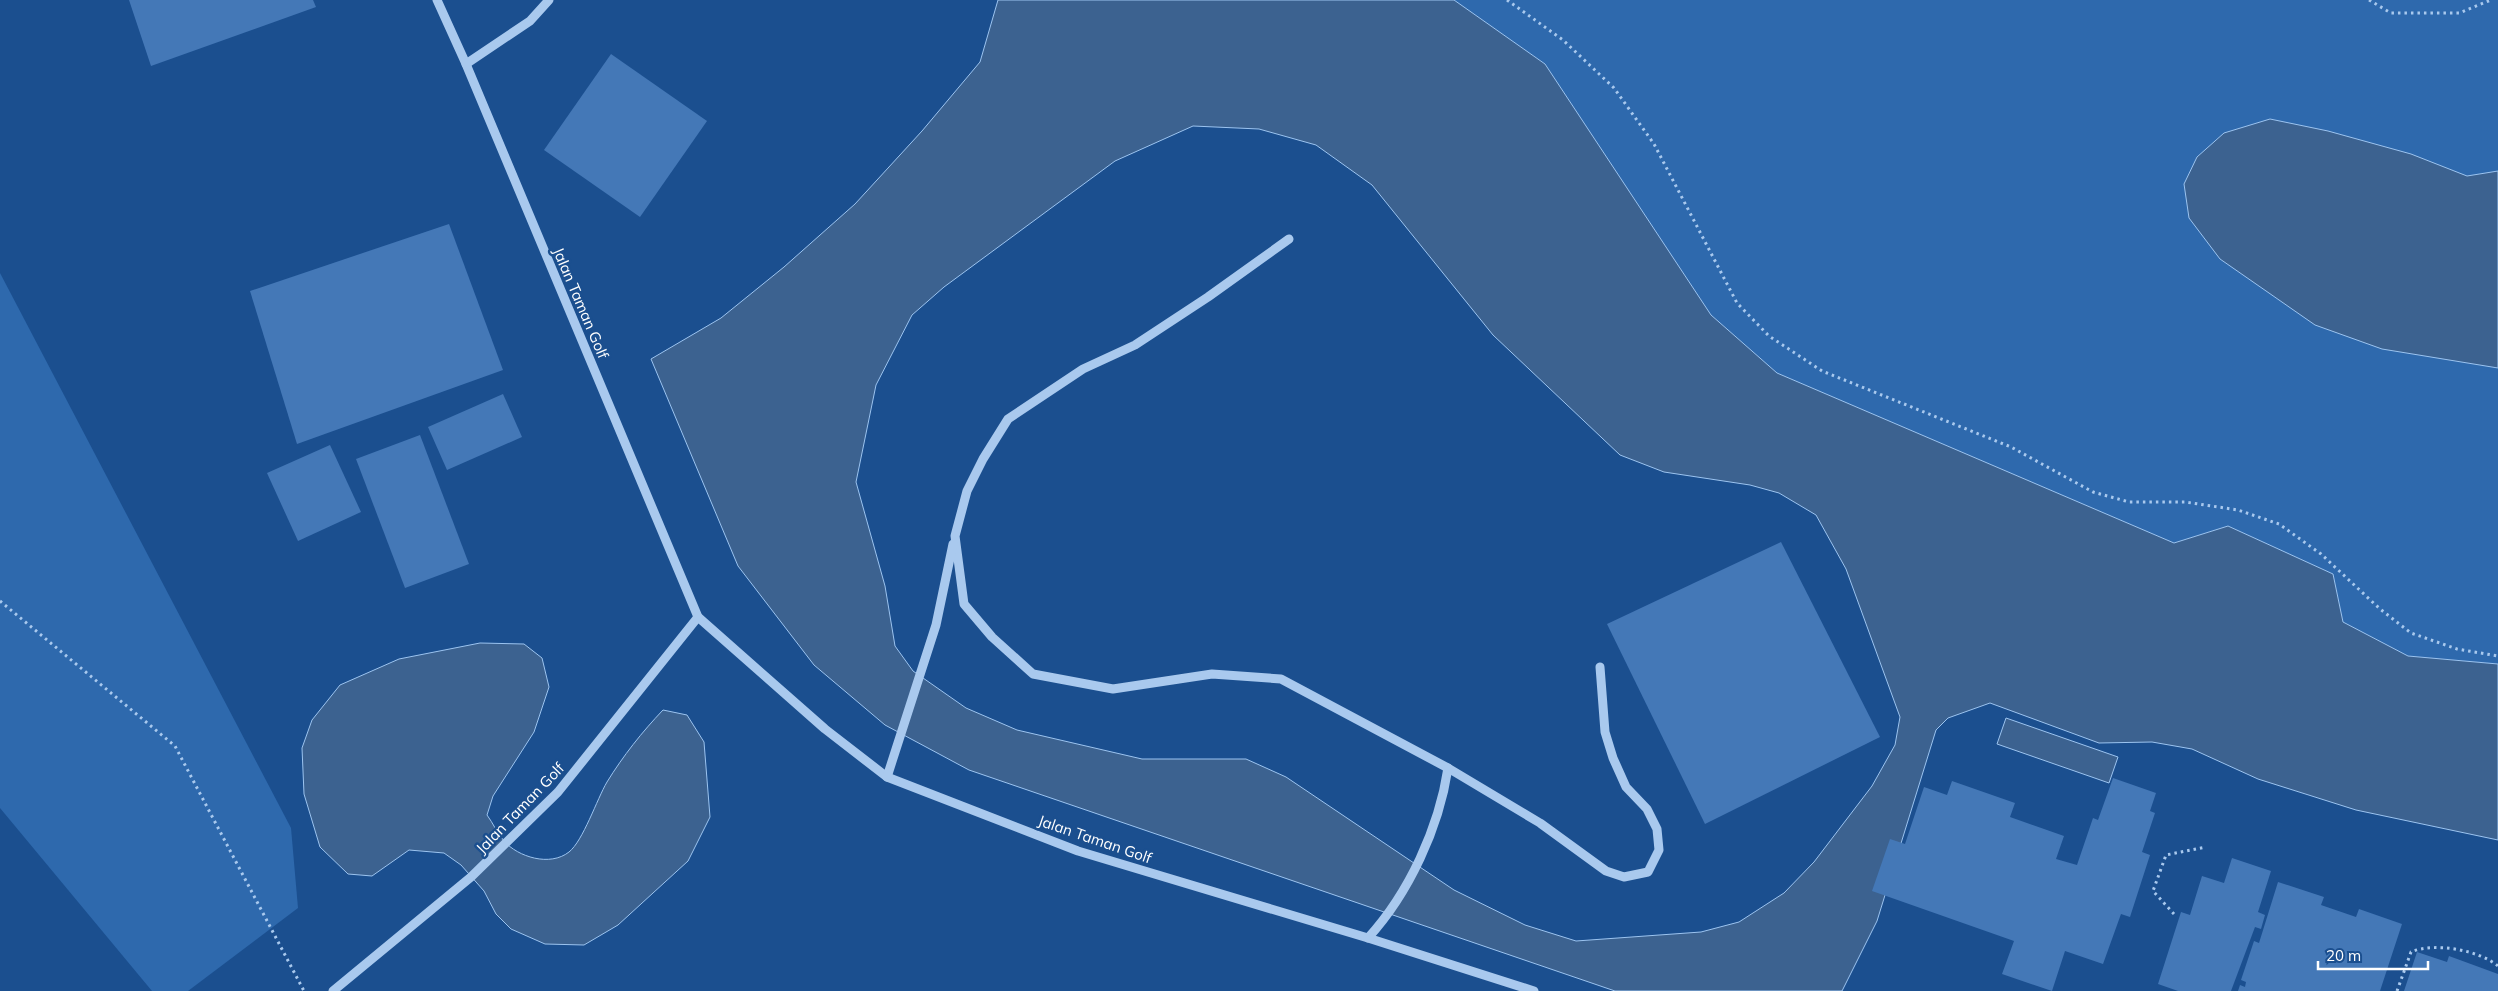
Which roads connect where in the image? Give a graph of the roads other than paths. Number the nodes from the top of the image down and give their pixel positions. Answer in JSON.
{"nodes":[{"id":1,"x":437,"y":0,"type":"edge"},
{"id":2,"x":549,"y":0,"type":"edge"},
{"id":3,"x":466,"y":64,"type":"junction"},
{"id":4,"x":1289,"y":239,"type":"dead end"},
{"id":5,"x":955,"y":536,"type":"junction"},
{"id":6,"x":698,"y":617,"type":"junction"},
{"id":7,"x":1600,"y":667,"type":"dead end"},
{"id":8,"x":1448,"y":768,"type":"junction"},
{"id":9,"x":887,"y":777,"type":"junction"},
{"id":10,"x":1368,"y":938,"type":"junction"},
{"id":11,"x":334,"y":991,"type":"edge"},
{"id":12,"x":1534,"y":991,"type":"edge"}],
"edges":[{"from":1,"to":3,"type":"street","name":"Jalan Taman Golf"},
{"from":2,"to":3,"type":"street"},
{"from":3,"to":6,"type":"street","name":"Jalan Taman Golf"},
{"from":4,"to":5,"type":"street"},
{"from":5,"to":8,"type":"street"},
{"from":5,"to":9,"type":"street"},
{"from":6,"to":9,"type":"street","name":"Jalan Taman Golf"},
{"from":6,"to":11,"type":"street","name":"Jalan Taman Golf"},
{"from":7,"to":8,"type":"street"},
{"from":8,"to":10,"type":"street"},
{"from":9,"to":10,"type":"street","name":"Jalan Taman Golf"},
{"from":10,"to":12,"type":"street","name":"Jalan Taman Golf"}]}
